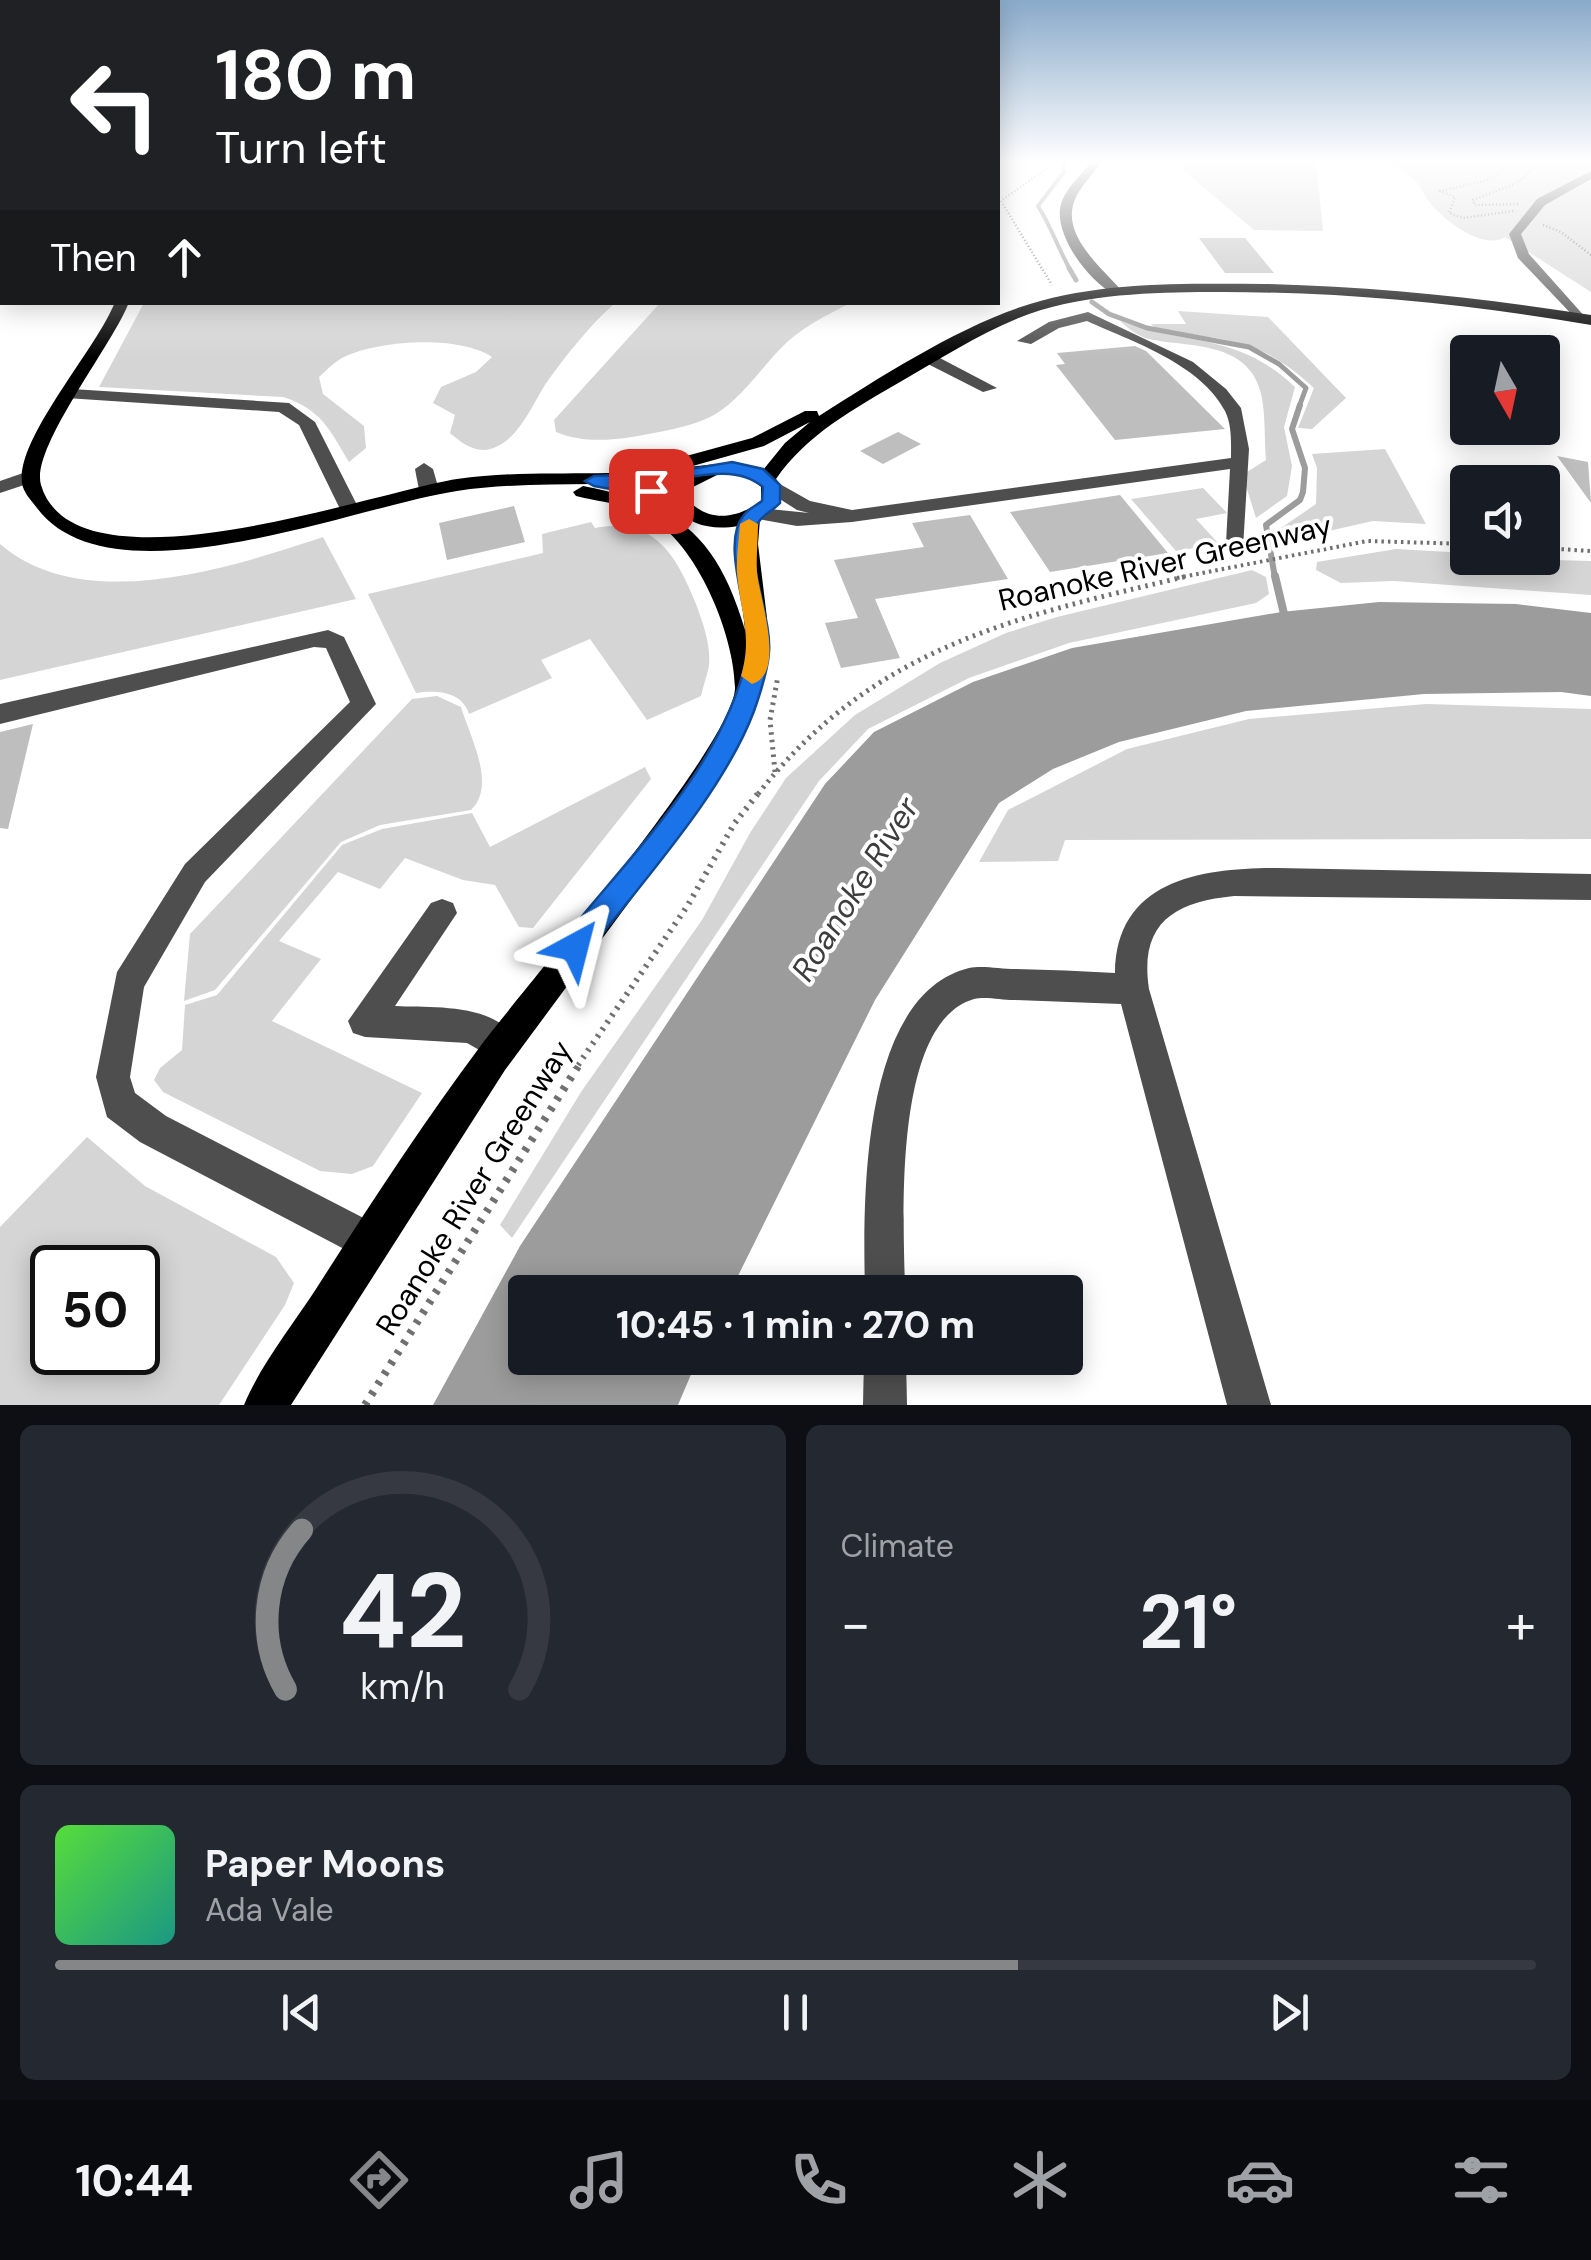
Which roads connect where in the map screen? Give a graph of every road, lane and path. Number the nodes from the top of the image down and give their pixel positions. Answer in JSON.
{"nodes":[{"id":1,"x":1019,"y":228,"type":"edge"},
{"id":2,"x":1068,"y":228,"type":"edge"},
{"id":3,"x":1518,"y":228,"type":"edge"},
{"id":4,"x":1550,"y":228,"type":"edge"},
{"id":5,"x":1591,"y":255,"type":"edge"},
{"id":6,"x":1114,"y":290,"type":"junction"},
{"id":7,"x":1060,"y":294,"type":"dead end"},
{"id":8,"x":121,"y":305,"type":"edge"},
{"id":9,"x":1585,"y":318,"type":"edge"},
{"id":10,"x":1025,"y":340,"type":"dead end"},
{"id":11,"x":930,"y":359,"type":"junction"},
{"id":12,"x":878,"y":388,"type":"junction"},
{"id":13,"x":989,"y":388,"type":"dead end"},
{"id":14,"x":72,"y":394,"type":"junction"},
{"id":15,"x":813,"y":428,"type":"junction"},
{"id":16,"x":1240,"y":462,"type":"junction"},
{"id":17,"x":712,"y":469,"type":"junction"},
{"id":18,"x":29,"y":478,"type":"junction"},
{"id":19,"x":594,"y":481,"type":"junction"},
{"id":20,"x":769,"y":482,"type":"junction"},
{"id":21,"x":493,"y":483,"type":"junction"},
{"id":22,"x":458,"y":484,"type":"junction"},
{"id":23,"x":0,"y":487,"type":"edge"},
{"id":24,"x":677,"y":500,"type":"junction"},
{"id":25,"x":348,"y":507,"type":"junction"},
{"id":26,"x":755,"y":516,"type":"junction"},
{"id":27,"x":852,"y":516,"type":"junction"},
{"id":28,"x":710,"y":522,"type":"junction"},
{"id":29,"x":1236,"y":543,"type":"dead end"},
{"id":30,"x":1450,"y":543,"type":"edge"},
{"id":31,"x":1560,"y":549,"type":"edge"},
{"id":32,"x":1591,"y":551,"type":"edge"},
{"id":33,"x":747,"y":574,"type":"junction"},
{"id":34,"x":748,"y":690,"type":"junction"},
{"id":35,"x":0,"y":714,"type":"edge"},
{"id":36,"x":1591,"y":888,"type":"edge"},
{"id":37,"x":442,"y":913,"type":"dead end"},
{"id":38,"x":1133,"y":989,"type":"junction"},
{"id":39,"x":502,"y":1046,"type":"junction"},
{"id":40,"x":369,"y":1242,"type":"junction"},
{"id":41,"x":885,"y":1275,"type":"edge"},
{"id":42,"x":885,"y":1375,"type":"edge"},
{"id":43,"x":266,"y":1405,"type":"edge"},
{"id":44,"x":365,"y":1405,"type":"edge"},
{"id":45,"x":884,"y":1405,"type":"edge"},
{"id":46,"x":1249,"y":1405,"type":"edge"}],
"edges":[{"from":1,"to":7,"type":"path"},
{"from":2,"to":6,"type":"street"},
{"from":3,"to":9,"type":"street"},
{"from":4,"to":5,"type":"path"},
{"from":6,"to":9,"type":"main road"},
{"from":6,"to":11,"type":"main road"},
{"from":8,"to":14,"type":"main road"},
{"from":10,"to":16,"type":"street"},
{"from":11,"to":12,"type":"main road"},
{"from":11,"to":13,"type":"street"},
{"from":12,"to":15,"type":"main road"},
{"from":12,"to":22,"type":"main road"},
{"from":14,"to":18,"type":"main road"},
{"from":14,"to":25,"type":"street"},
{"from":15,"to":17,"type":"main road"},
{"from":15,"to":20,"type":"main road"},
{"from":16,"to":27,"type":"street"},
{"from":16,"to":29,"type":"street"},
{"from":17,"to":19,"type":"main road"},
{"from":17,"to":20,"type":"main road"},
{"from":17,"to":24,"type":"main road"},
{"from":18,"to":23,"type":"street"},
{"from":18,"to":25,"type":"main road"},
{"from":19,"to":21,"type":"main road"},
{"from":19,"to":24,"type":"main road"},
{"from":20,"to":26,"type":"main road"},
{"from":20,"to":27,"type":"street"},
{"from":21,"to":22,"type":"main road"},
{"from":21,"to":34,"type":"main road"},
{"from":22,"to":25,"type":"main road"},
{"from":24,"to":28,"type":"main road"},
{"from":26,"to":27,"type":"street"},
{"from":26,"to":28,"type":"main road"},
{"from":26,"to":33,"type":"main road"},
{"from":28,"to":33,"type":"main road"},
{"from":30,"to":44,"type":"path","name":"Roanoke River Greenway"},
{"from":31,"to":32,"type":"path"},
{"from":33,"to":34,"type":"main road"},
{"from":34,"to":39,"type":"main road"},
{"from":35,"to":40,"type":"street"},
{"from":36,"to":38,"type":"street"},
{"from":37,"to":39,"type":"street"},
{"from":38,"to":41,"type":"street"},
{"from":38,"to":46,"type":"street"},
{"from":39,"to":40,"type":"main road"},
{"from":40,"to":43,"type":"main road"},
{"from":42,"to":45,"type":"street"}]}
